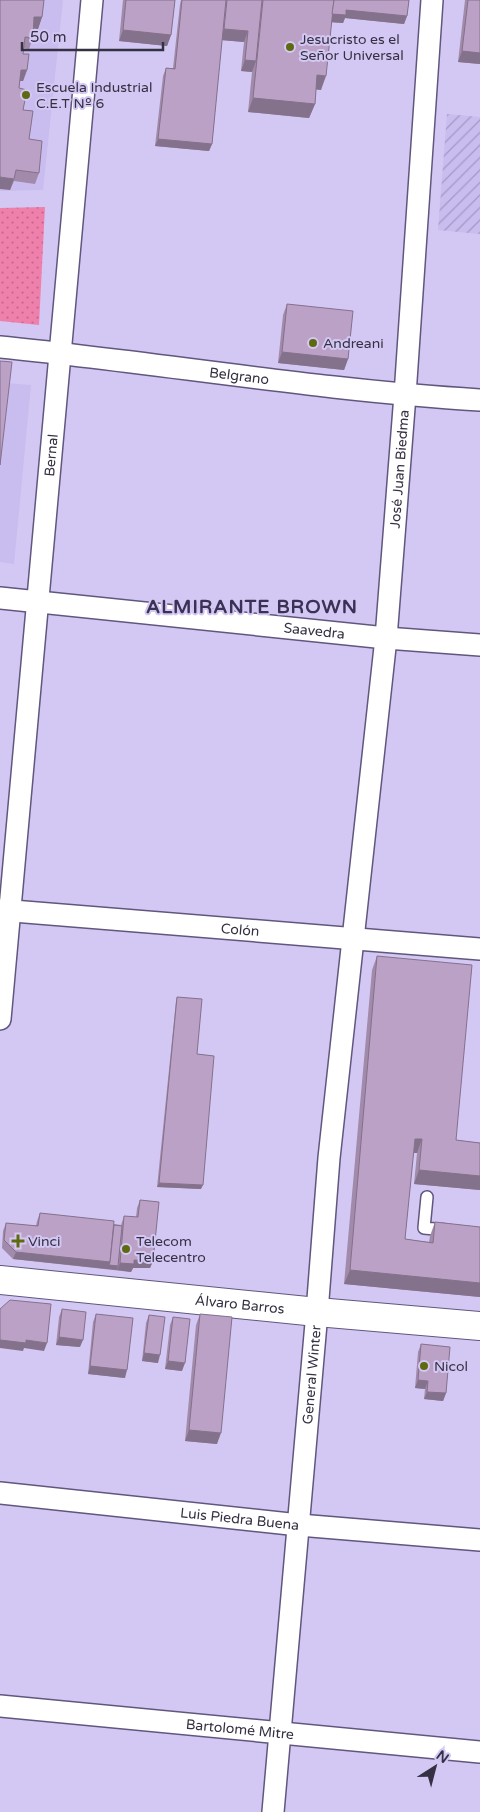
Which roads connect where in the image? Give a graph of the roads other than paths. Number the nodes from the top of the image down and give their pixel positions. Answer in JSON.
{"nodes":[{"id":1,"x":92,"y":0,"type":"edge"},
{"id":2,"x":432,"y":0,"type":"edge"},
{"id":3,"x":0,"y":347,"type":"edge"},
{"id":4,"x":59,"y":353,"type":"junction"},
{"id":5,"x":406,"y":395,"type":"junction"},
{"id":6,"x":480,"y":400,"type":"edge"},
{"id":7,"x":0,"y":598,"type":"edge"},
{"id":8,"x":37,"y":602,"type":"junction"},
{"id":9,"x":386,"y":638,"type":"junction"},
{"id":10,"x":480,"y":645,"type":"edge"},
{"id":11,"x":5,"y":910,"type":"edge"},
{"id":12,"x":352,"y":938,"type":"junction"},
{"id":13,"x":480,"y":949,"type":"edge"},
{"id":14,"x":0,"y":1019,"type":"edge"},
{"id":15,"x":427,"y":1197,"type":"dead end"},
{"id":16,"x":461,"y":1232,"type":"edge"},
{"id":17,"x":0,"y":1280,"type":"edge"},
{"id":18,"x":317,"y":1312,"type":"junction"},
{"id":19,"x":480,"y":1326,"type":"edge"},
{"id":20,"x":0,"y":1493,"type":"edge"},
{"id":21,"x":299,"y":1525,"type":"junction"},
{"id":22,"x":480,"y":1540,"type":"edge"},
{"id":23,"x":0,"y":1706,"type":"edge"},
{"id":24,"x":280,"y":1732,"type":"junction"},
{"id":25,"x":480,"y":1752,"type":"edge"},
{"id":26,"x":273,"y":1812,"type":"edge"}],
"edges":[{"from":1,"to":4,"type":"street","name":"Bernal"},
{"from":2,"to":5,"type":"street","name":"José Juan Biedma"},
{"from":3,"to":4,"type":"street","name":"Belgrano"},
{"from":4,"to":5,"type":"street","name":"Belgrano"},
{"from":4,"to":8,"type":"street","name":"Bernal"},
{"from":5,"to":6,"type":"street","name":"Belgrano"},
{"from":5,"to":9,"type":"street","name":"José Juan Biedma"},
{"from":7,"to":8,"type":"street","name":"Saavedra"},
{"from":8,"to":9,"type":"street","name":"Saavedra"},
{"from":8,"to":11,"type":"street","name":"Bernal"},
{"from":9,"to":10,"type":"street","name":"Saavedra"},
{"from":9,"to":12,"type":"street","name":"José Juan Biedma"},
{"from":11,"to":12,"type":"street","name":"Colón"},
{"from":11,"to":14,"type":"street","name":"Bernal"},
{"from":12,"to":13,"type":"street","name":"Colón"},
{"from":12,"to":18,"type":"street","name":"General Winter"},
{"from":15,"to":16,"type":"lane"},
{"from":17,"to":18,"type":"main road","name":"Álvaro Barros"},
{"from":18,"to":19,"type":"main road","name":"Álvaro Barros"},
{"from":18,"to":21,"type":"street","name":"General Winter"},
{"from":20,"to":21,"type":"street","name":"Luis Piedra Buena"},
{"from":21,"to":22,"type":"street","name":"Luis Piedra Buena"},
{"from":21,"to":24,"type":"street","name":"General Winter"},
{"from":23,"to":24,"type":"street","name":"Bartolomé Mitre"},
{"from":24,"to":25,"type":"street","name":"Bartolomé Mitre"},
{"from":24,"to":26,"type":"street","name":"General Winter"}]}
